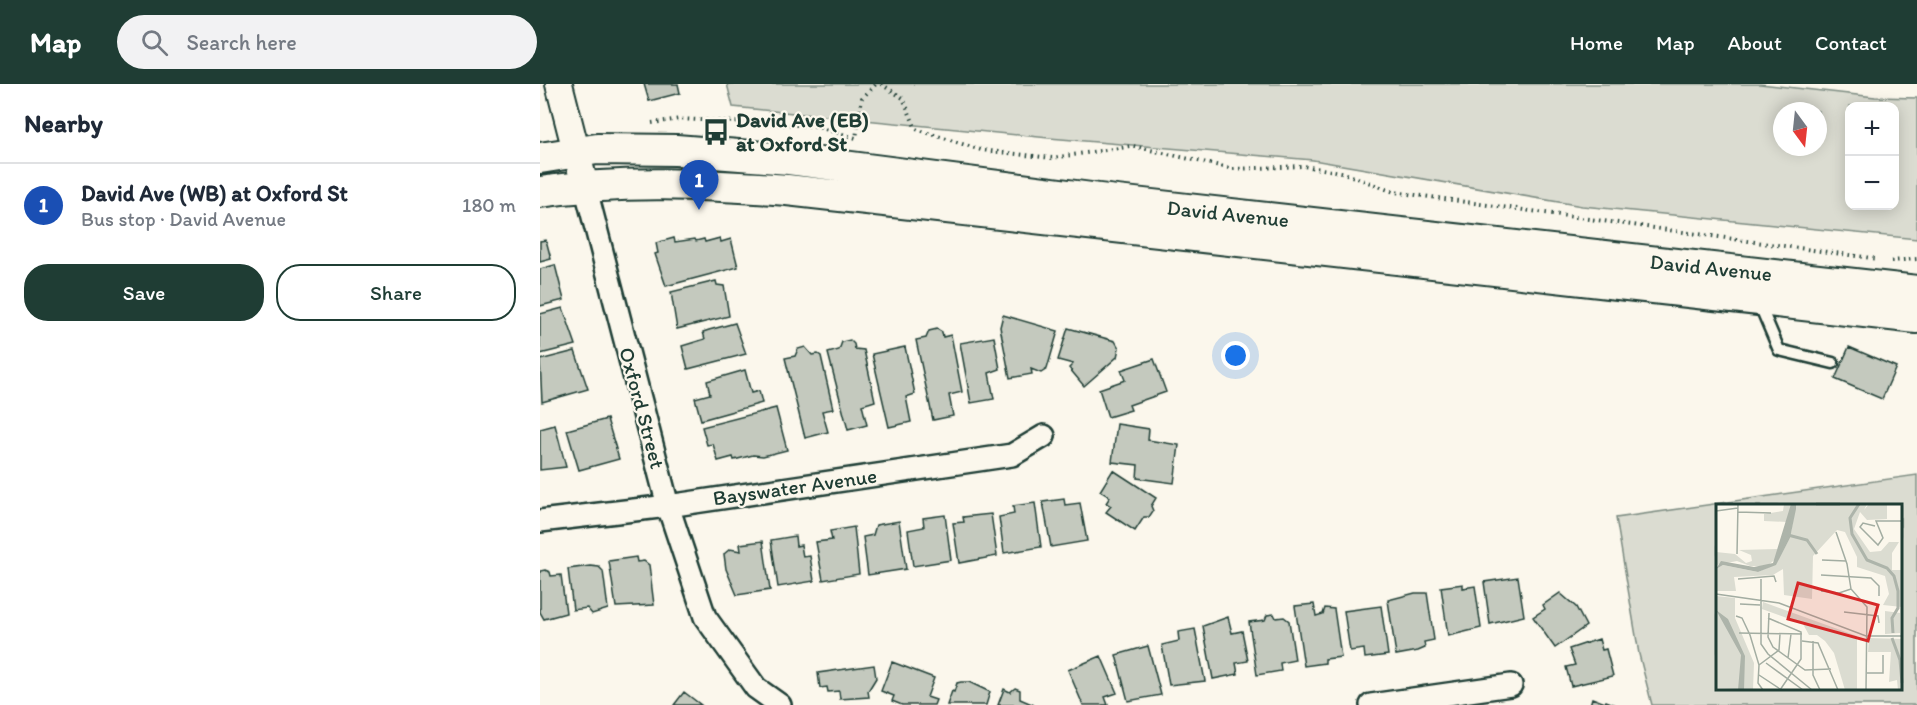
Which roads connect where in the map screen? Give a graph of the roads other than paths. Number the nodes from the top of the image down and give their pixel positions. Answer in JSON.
{"nodes":[{"id":1,"x":559,"y":84,"type":"edge"},
{"id":2,"x":577,"y":152,"type":"junction"},
{"id":3,"x":540,"y":158,"type":"edge"},
{"id":4,"x":585,"y":186,"type":"junction"},
{"id":5,"x":540,"y":192,"type":"edge"},
{"id":6,"x":1917,"y":291,"type":"edge"},
{"id":7,"x":1757,"y":300,"type":"junction"},
{"id":8,"x":1917,"y":318,"type":"edge"},
{"id":9,"x":1833,"y":363,"type":"dead end"},
{"id":10,"x":1044,"y":436,"type":"dead end"},
{"id":11,"x":668,"y":506,"type":"junction"},
{"id":12,"x":540,"y":520,"type":"edge"},
{"id":13,"x":1511,"y":685,"type":"dead end"},
{"id":14,"x":780,"y":705,"type":"edge"},
{"id":15,"x":1371,"y":705,"type":"edge"}],
"edges":[{"from":1,"to":2,"type":"street","name":"Oxford Street"},
{"from":2,"to":3,"type":"main road","name":"David Avenue"},
{"from":2,"to":4,"type":"street","name":"Oxford Street"},
{"from":2,"to":6,"type":"main road","name":"David Avenue"},
{"from":4,"to":5,"type":"main road","name":"David Avenue"},
{"from":4,"to":7,"type":"main road","name":"David Avenue"},
{"from":4,"to":11,"type":"street","name":"Oxford Street"},
{"from":7,"to":8,"type":"main road","name":"David Avenue"},
{"from":7,"to":9,"type":"lane"},
{"from":10,"to":11,"type":"street","name":"Bayswater Avenue"},
{"from":11,"to":12,"type":"street","name":"Bayswater Avenue"},
{"from":11,"to":14,"type":"street","name":"Oxford Street"},
{"from":13,"to":15,"type":"street"}]}
